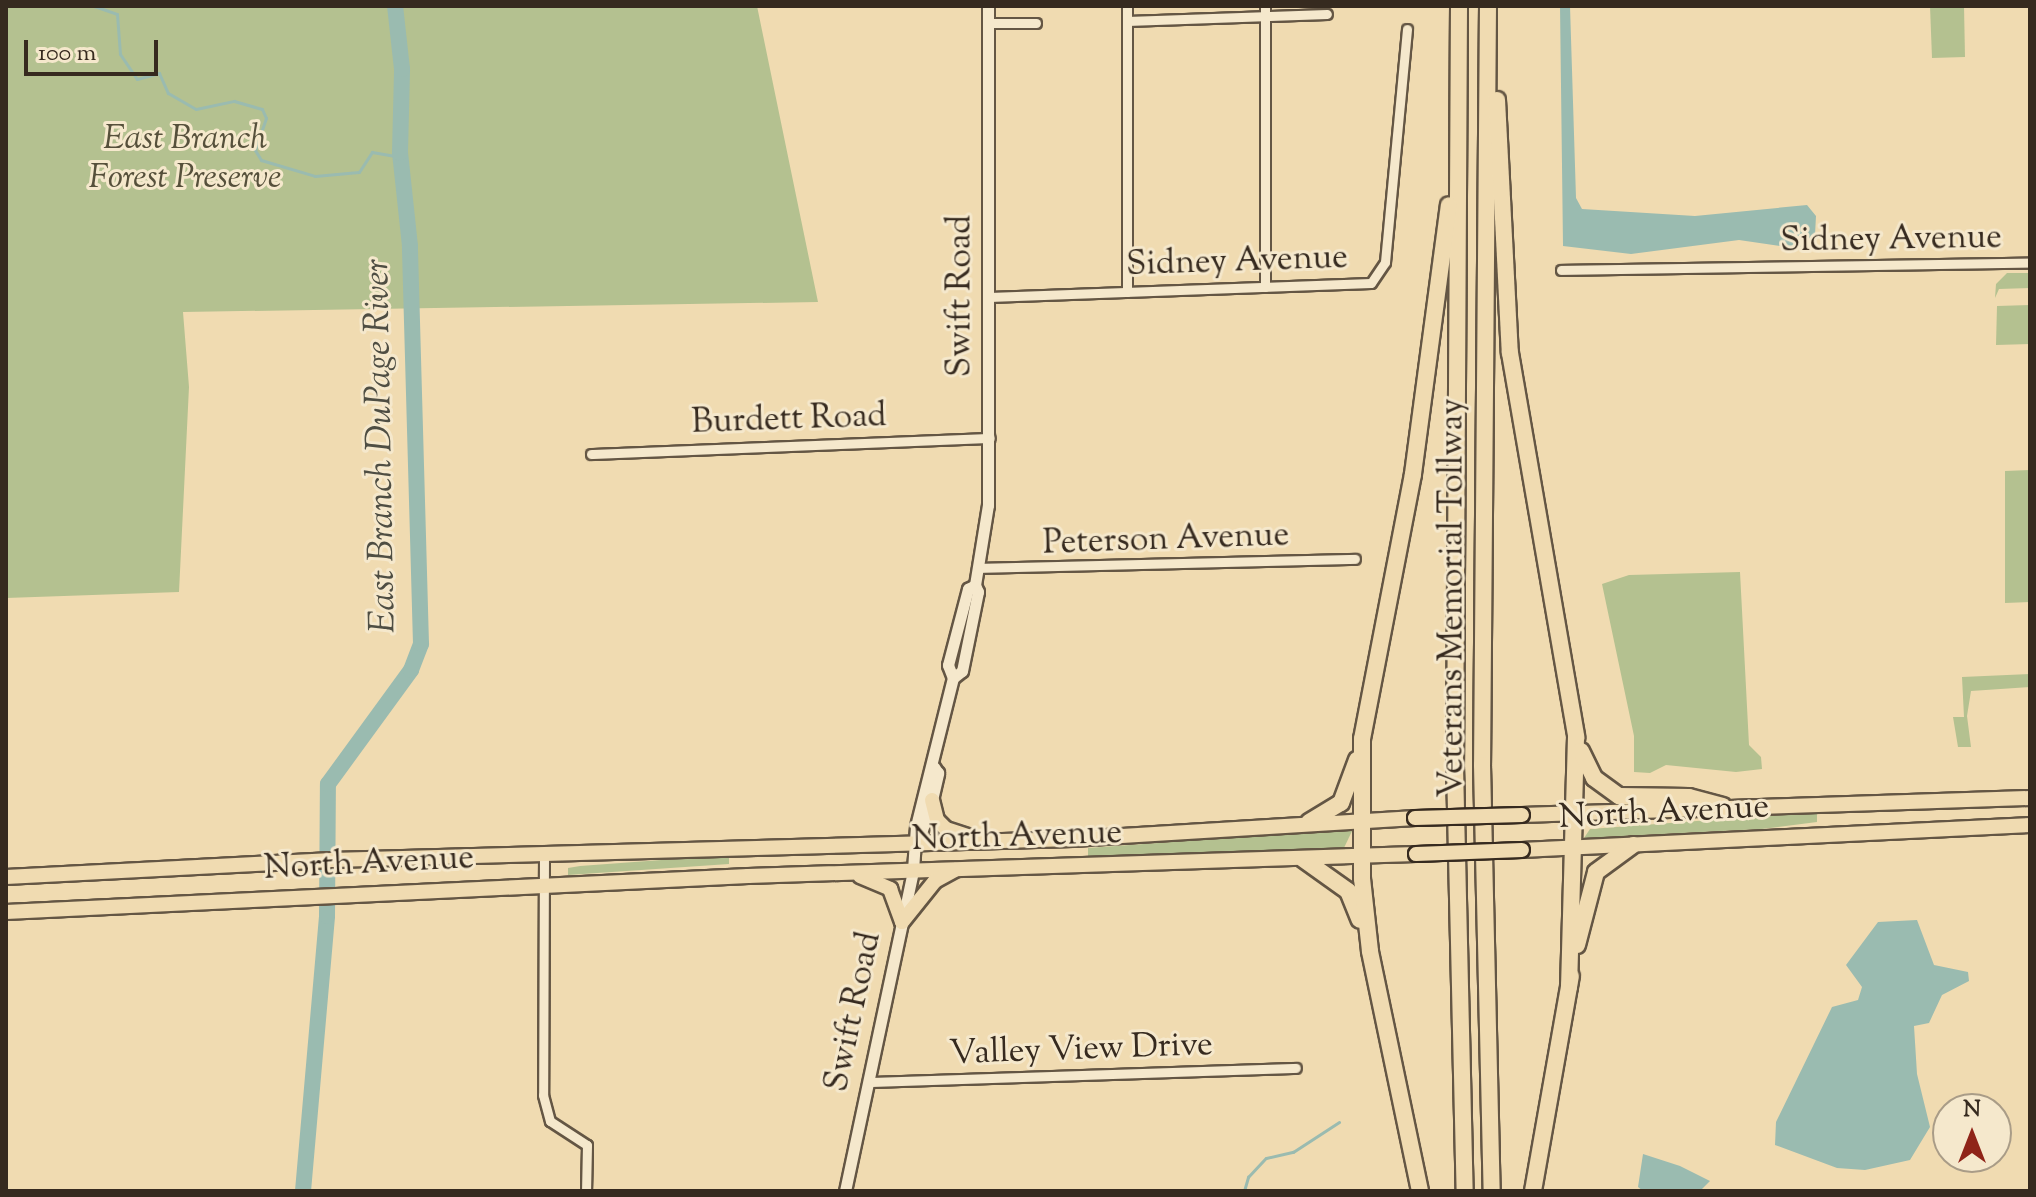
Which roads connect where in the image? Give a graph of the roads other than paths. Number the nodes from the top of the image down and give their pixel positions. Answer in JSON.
{"nodes":[{"id":1,"x":988,"y":6,"type":"edge"},
{"id":2,"x":1127,"y":6,"type":"edge"},
{"id":3,"x":1459,"y":6,"type":"edge"},
{"id":4,"x":1490,"y":6,"type":"edge"},
{"id":5,"x":1265,"y":11,"type":"edge"},
{"id":6,"x":1327,"y":14,"type":"dead end"},
{"id":7,"x":1127,"y":21,"type":"junction"},
{"id":8,"x":988,"y":23,"type":"junction"},
{"id":9,"x":1036,"y":23,"type":"dead end"},
{"id":10,"x":1407,"y":29,"type":"dead end"},
{"id":11,"x":1459,"y":116,"type":"junction"},
{"id":12,"x":2030,"y":263,"type":"edge"},
{"id":13,"x":1561,"y":270,"type":"dead end"},
{"id":14,"x":1265,"y":287,"type":"junction"},
{"id":15,"x":1127,"y":292,"type":"junction"},
{"id":16,"x":989,"y":297,"type":"junction"},
{"id":17,"x":990,"y":438,"type":"junction"},
{"id":18,"x":591,"y":454,"type":"dead end"},
{"id":19,"x":1355,"y":559,"type":"dead end"},
{"id":20,"x":979,"y":568,"type":"junction"},
{"id":21,"x":1576,"y":737,"type":"junction"},
{"id":22,"x":1362,"y":739,"type":"junction"},
{"id":23,"x":934,"y":767,"type":"junction"},
{"id":24,"x":2030,"y":798,"type":"edge"},
{"id":25,"x":932,"y":800,"type":"junction"},
{"id":26,"x":1723,"y":806,"type":"junction"},
{"id":27,"x":1578,"y":811,"type":"junction"},
{"id":28,"x":1365,"y":820,"type":"junction"},
{"id":29,"x":1309,"y":822,"type":"junction"},
{"id":30,"x":2030,"y":825,"type":"edge"},
{"id":31,"x":1006,"y":841,"type":"junction"},
{"id":32,"x":917,"y":845,"type":"junction"},
{"id":33,"x":1633,"y":845,"type":"junction"},
{"id":34,"x":1569,"y":848,"type":"junction"},
{"id":35,"x":544,"y":855,"type":"junction"},
{"id":36,"x":1364,"y":856,"type":"junction"},
{"id":37,"x":1303,"y":859,"type":"junction"},
{"id":38,"x":963,"y":868,"type":"junction"},
{"id":39,"x":913,"y":870,"type":"junction"},
{"id":40,"x":852,"y":873,"type":"junction"},
{"id":41,"x":6,"y":877,"type":"edge"},
{"id":42,"x":546,"y":886,"type":"junction"},
{"id":43,"x":6,"y":912,"type":"edge"},
{"id":44,"x":902,"y":922,"type":"junction"},
{"id":45,"x":1370,"y":951,"type":"junction"},
{"id":46,"x":1569,"y":987,"type":"junction"},
{"id":47,"x":1296,"y":1068,"type":"dead end"},
{"id":48,"x":868,"y":1082,"type":"junction"},
{"id":49,"x":586,"y":1191,"type":"edge"},
{"id":50,"x":845,"y":1191,"type":"edge"},
{"id":51,"x":1420,"y":1191,"type":"edge"},
{"id":52,"x":1465,"y":1191,"type":"edge"},
{"id":53,"x":1492,"y":1191,"type":"edge"},
{"id":54,"x":1533,"y":1191,"type":"edge"}],
"edges":[{"from":1,"to":8,"type":"street","name":"Swift Road"},
{"from":2,"to":7,"type":"street"},
{"from":3,"to":11,"type":"highway","name":"Veterans Memorial Tollway"},
{"from":4,"to":21,"type":"highway"},
{"from":4,"to":53,"type":"highway","name":"Veterans Memorial Tollway"},
{"from":5,"to":6,"type":"street"},
{"from":5,"to":7,"type":"street"},
{"from":5,"to":14,"type":"street"},
{"from":7,"to":15,"type":"street"},
{"from":8,"to":9,"type":"street"},
{"from":8,"to":16,"type":"street","name":"Swift Road"},
{"from":10,"to":14,"type":"street","name":"Sidney Avenue"},
{"from":11,"to":22,"type":"highway"},
{"from":11,"to":52,"type":"highway","name":"Veterans Memorial Tollway"},
{"from":12,"to":13,"type":"street","name":"Sidney Avenue"},
{"from":14,"to":15,"type":"street","name":"Sidney Avenue"},
{"from":15,"to":16,"type":"street","name":"Sidney Avenue"},
{"from":16,"to":17,"type":"street","name":"Swift Road"},
{"from":17,"to":18,"type":"street","name":"Burdett Road"},
{"from":17,"to":20,"type":"street","name":"Swift Road"},
{"from":19,"to":20,"type":"street","name":"Peterson Avenue"},
{"from":20,"to":23,"type":"street","name":"Swift Road"},
{"from":21,"to":26,"type":"highway"},
{"from":21,"to":27,"type":"highway"},
{"from":22,"to":28,"type":"highway"},
{"from":22,"to":29,"type":"highway"},
{"from":23,"to":25,"type":"street","name":"Swift Road"},
{"from":23,"to":32,"type":"street","name":"Swift Road"},
{"from":24,"to":26,"type":"main road","name":"North Avenue"},
{"from":25,"to":31,"type":"main road"},
{"from":25,"to":32,"type":"street","name":"Swift Road"},
{"from":26,"to":27,"type":"main road","name":"North Avenue"},
{"from":27,"to":28,"type":"main road","name":"North Avenue","bridge":true},
{"from":27,"to":34,"type":"highway"},
{"from":28,"to":29,"type":"main road","name":"North Avenue"},
{"from":28,"to":36,"type":"highway"},
{"from":29,"to":31,"type":"main road","name":"North Avenue"},
{"from":30,"to":33,"type":"main road","name":"North Avenue"},
{"from":31,"to":32,"type":"main road","name":"North Avenue"},
{"from":32,"to":35,"type":"main road","name":"North Avenue"},
{"from":32,"to":39,"type":"street","name":"Swift Road"},
{"from":33,"to":34,"type":"main road","name":"North Avenue"},
{"from":33,"to":46,"type":"highway"},
{"from":34,"to":36,"type":"main road","name":"North Avenue","bridge":true},
{"from":34,"to":46,"type":"highway"},
{"from":35,"to":41,"type":"main road","name":"North Avenue"},
{"from":35,"to":42,"type":"street"},
{"from":36,"to":37,"type":"main road","name":"North Avenue"},
{"from":36,"to":45,"type":"highway"},
{"from":37,"to":38,"type":"main road","name":"North Avenue"},
{"from":37,"to":45,"type":"highway"},
{"from":38,"to":39,"type":"main road","name":"North Avenue"},
{"from":38,"to":44,"type":"main road"},
{"from":39,"to":40,"type":"main road","name":"North Avenue"},
{"from":39,"to":44,"type":"street","name":"Swift Road"},
{"from":40,"to":42,"type":"main road","name":"North Avenue"},
{"from":40,"to":44,"type":"main road"},
{"from":42,"to":43,"type":"main road","name":"North Avenue"},
{"from":42,"to":49,"type":"street"},
{"from":44,"to":48,"type":"street","name":"Swift Road"},
{"from":45,"to":51,"type":"highway"},
{"from":46,"to":54,"type":"highway"},
{"from":47,"to":48,"type":"street","name":"Valley View Drive"},
{"from":48,"to":50,"type":"street","name":"Swift Road"}]}
